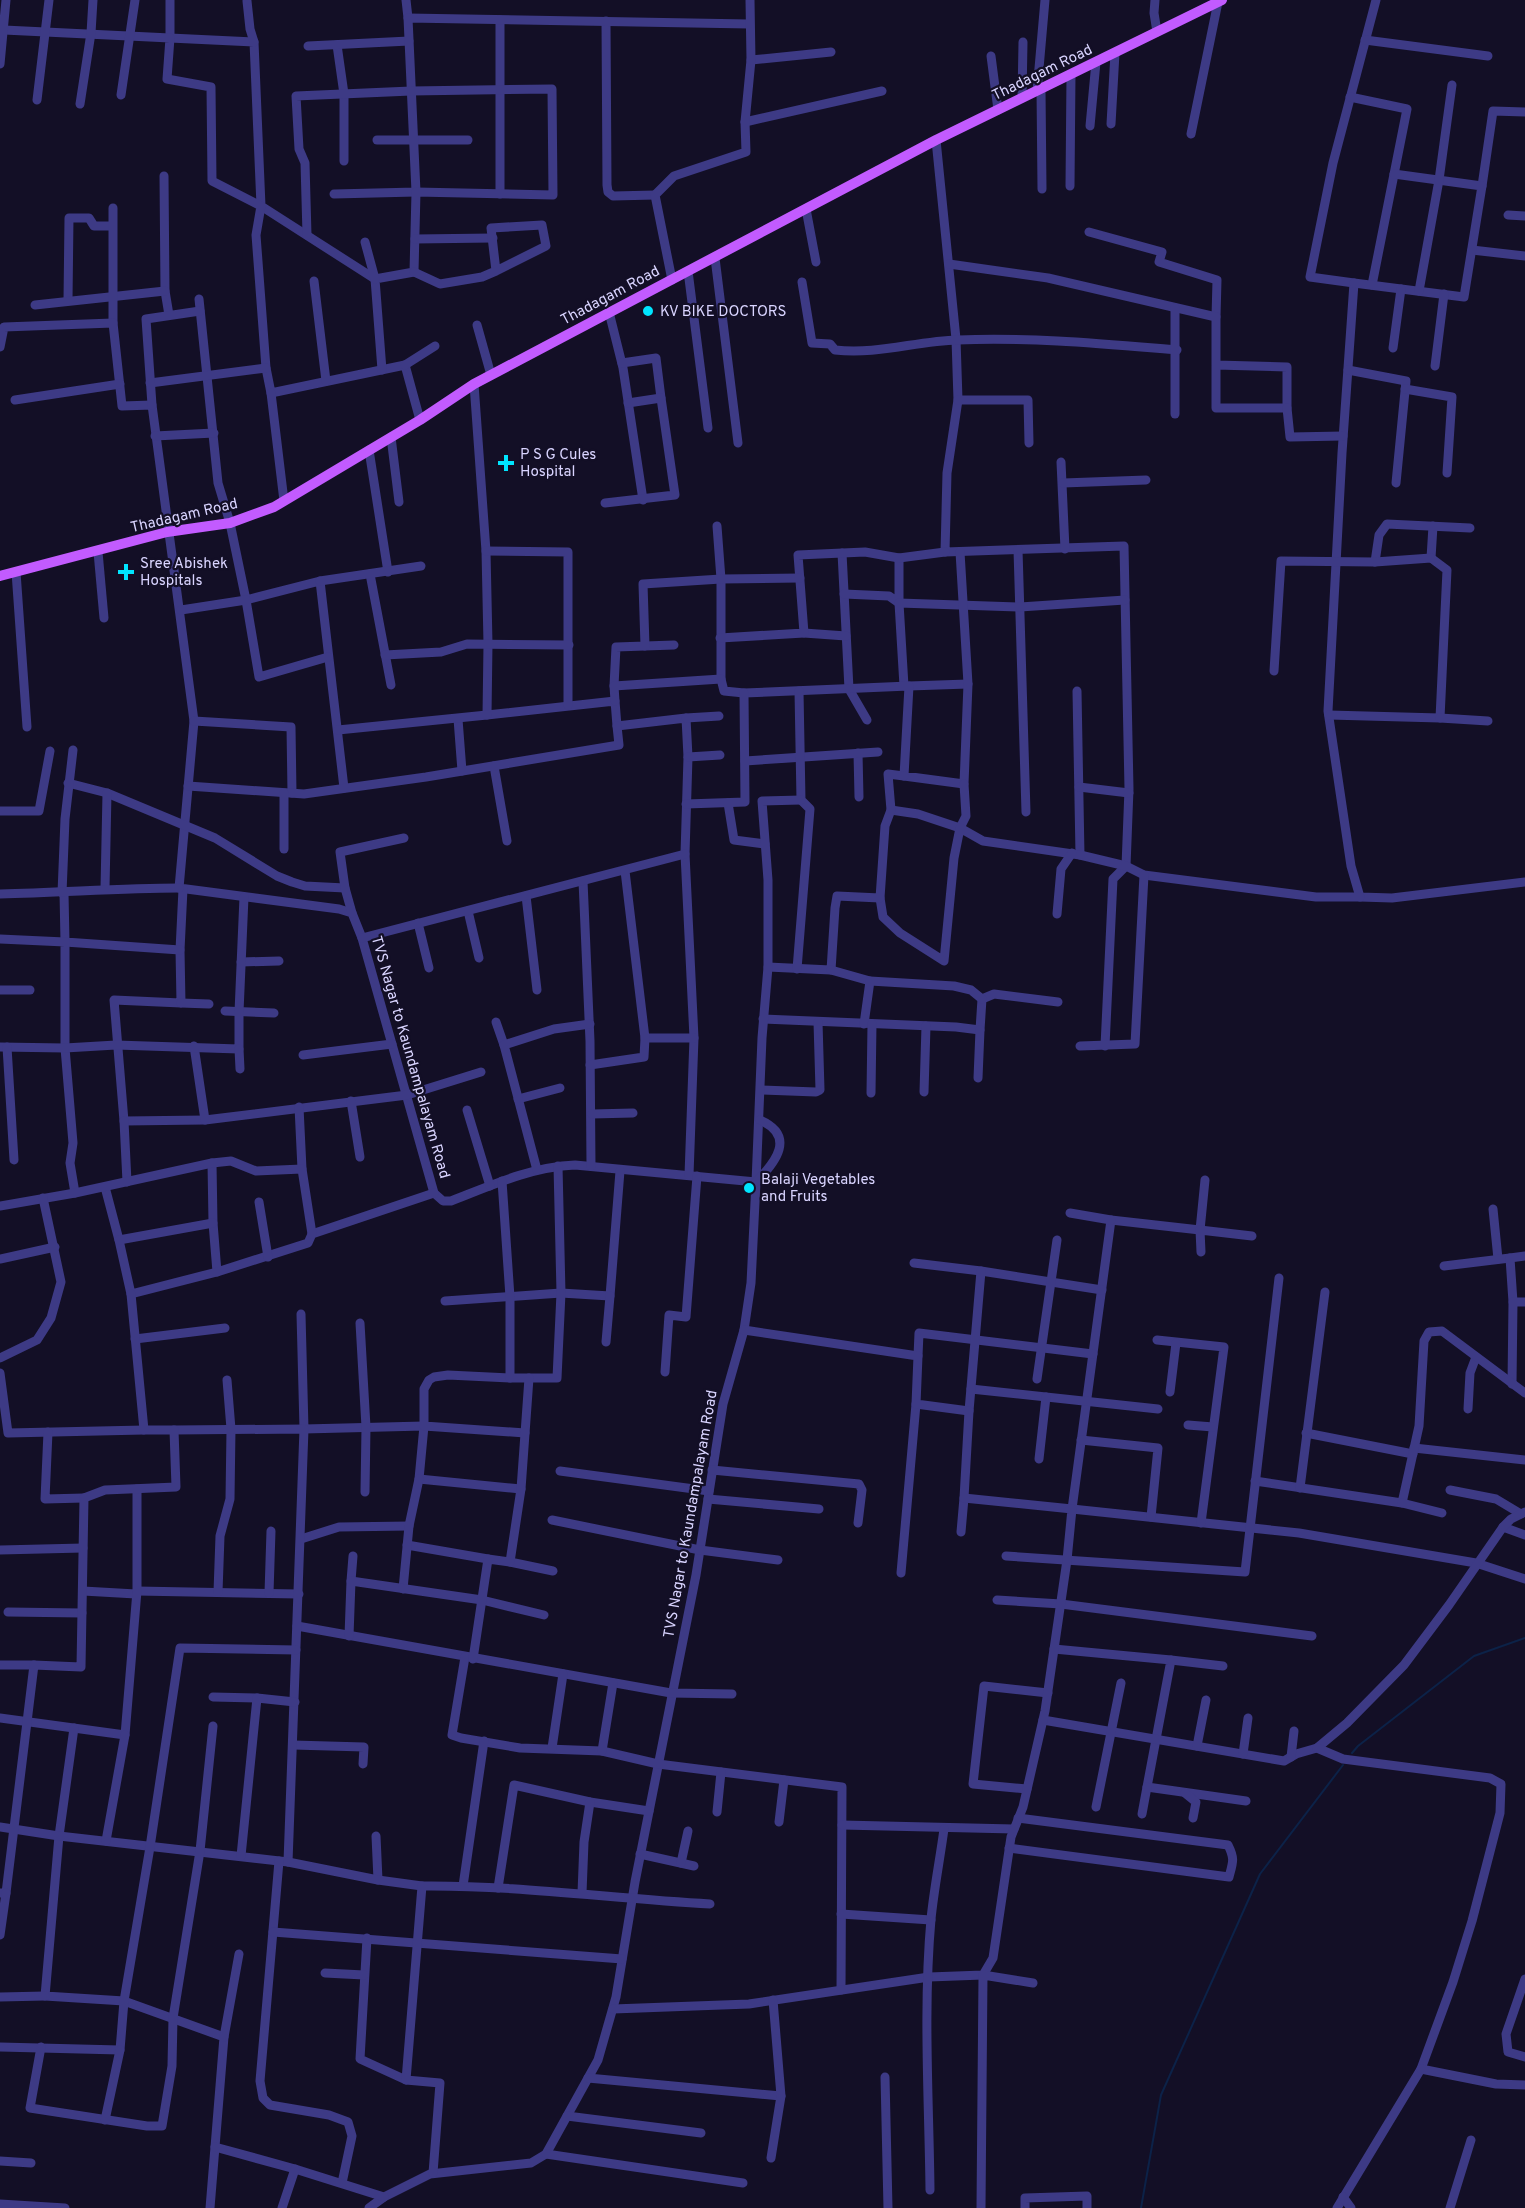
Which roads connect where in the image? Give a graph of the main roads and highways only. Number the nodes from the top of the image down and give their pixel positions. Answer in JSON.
{"nodes":[{"id":1,"x":1220,"y":1,"type":"edge"},
{"id":2,"x":0,"y":576,"type":"edge"}],
"edges":[{"from":1,"to":2,"type":"main road","name":"Thadagam Road"}]}
